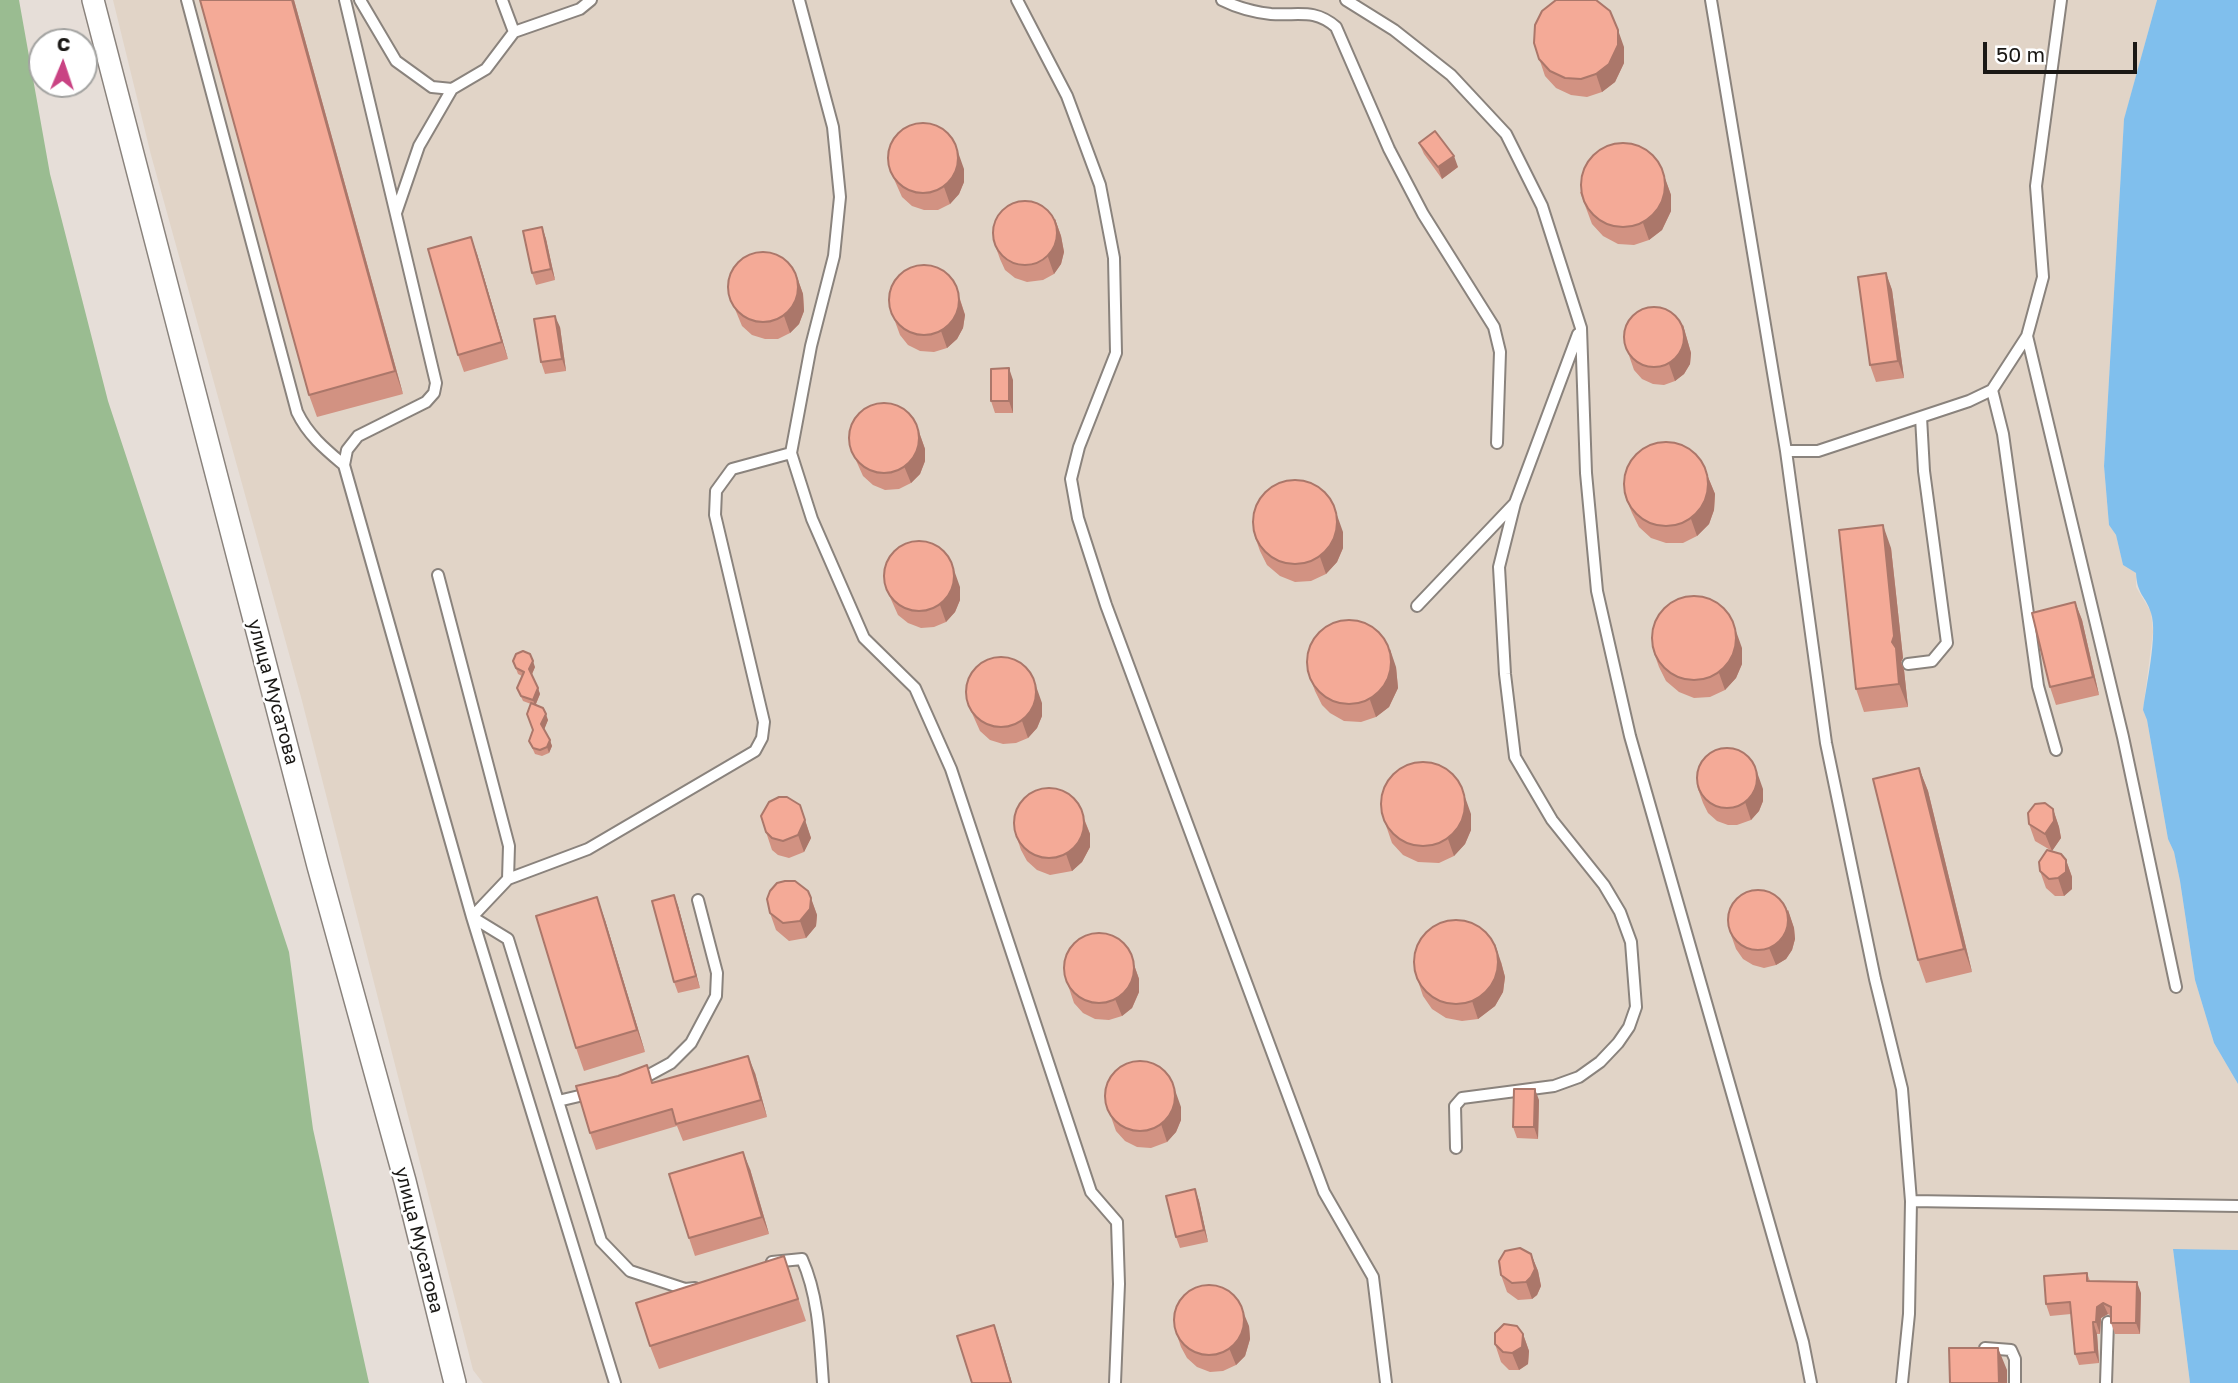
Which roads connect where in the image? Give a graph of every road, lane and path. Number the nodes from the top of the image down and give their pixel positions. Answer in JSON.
{"nodes":[{"id":1,"x":93,"y":0,"type":"edge"},
{"id":2,"x":187,"y":0,"type":"edge"},
{"id":3,"x":345,"y":0,"type":"edge"},
{"id":4,"x":360,"y":0,"type":"edge"},
{"id":5,"x":502,"y":0,"type":"edge"},
{"id":6,"x":590,"y":0,"type":"edge"},
{"id":7,"x":799,"y":0,"type":"edge"},
{"id":8,"x":1017,"y":0,"type":"edge"},
{"id":9,"x":1222,"y":0,"type":"edge"},
{"id":10,"x":1346,"y":0,"type":"edge"},
{"id":11,"x":1712,"y":0,"type":"edge"},
{"id":12,"x":2061,"y":0,"type":"edge"},
{"id":13,"x":514,"y":32,"type":"junction"},
{"id":14,"x":452,"y":89,"type":"junction"},
{"id":15,"x":396,"y":214,"type":"junction"},
{"id":16,"x":1581,"y":328,"type":"junction"},
{"id":17,"x":2027,"y":336,"type":"junction"},
{"id":18,"x":1992,"y":390,"type":"junction"},
{"id":19,"x":1920,"y":417,"type":"junction"},
{"id":20,"x":1497,"y":443,"type":"dead end"},
{"id":21,"x":1786,"y":451,"type":"junction"},
{"id":22,"x":792,"y":453,"type":"junction"},
{"id":23,"x":344,"y":466,"type":"junction"},
{"id":24,"x":1515,"y":503,"type":"junction"},
{"id":25,"x":438,"y":575,"type":"dead end"},
{"id":26,"x":1417,"y":606,"type":"dead end"},
{"id":27,"x":1908,"y":664,"type":"dead end"},
{"id":28,"x":2056,"y":750,"type":"dead end"},
{"id":29,"x":508,"y":879,"type":"junction"},
{"id":30,"x":698,"y":900,"type":"dead end"},
{"id":31,"x":472,"y":917,"type":"junction"},
{"id":32,"x":2176,"y":986,"type":"dead end"},
{"id":33,"x":623,"y":1086,"type":"edge"},
{"id":34,"x":610,"y":1089,"type":"edge"},
{"id":35,"x":558,"y":1101,"type":"junction"},
{"id":36,"x":1456,"y":1148,"type":"dead end"},
{"id":37,"x":1911,"y":1201,"type":"junction"},
{"id":38,"x":2238,"y":1206,"type":"edge"},
{"id":39,"x":765,"y":1265,"type":"edge"},
{"id":40,"x":706,"y":1287,"type":"edge"},
{"id":41,"x":2108,"y":1322,"type":"edge"},
{"id":42,"x":1968,"y":1348,"type":"edge"},
{"id":43,"x":456,"y":1383,"type":"edge"},
{"id":44,"x":615,"y":1383,"type":"edge"},
{"id":45,"x":823,"y":1383,"type":"edge"},
{"id":46,"x":1115,"y":1383,"type":"edge"},
{"id":47,"x":1386,"y":1383,"type":"edge"},
{"id":48,"x":1811,"y":1383,"type":"edge"},
{"id":49,"x":1902,"y":1383,"type":"edge"},
{"id":50,"x":2015,"y":1383,"type":"edge"},
{"id":51,"x":2106,"y":1383,"type":"edge"}],
"edges":[{"from":1,"to":43,"type":"street","name":"улица Мусатова"},
{"from":2,"to":23,"type":"lane"},
{"from":3,"to":15,"type":"lane"},
{"from":4,"to":14,"type":"lane"},
{"from":5,"to":13,"type":"lane"},
{"from":6,"to":13,"type":"lane"},
{"from":7,"to":22,"type":"lane"},
{"from":8,"to":47,"type":"lane"},
{"from":9,"to":20,"type":"lane"},
{"from":10,"to":16,"type":"lane"},
{"from":11,"to":21,"type":"lane"},
{"from":12,"to":17,"type":"lane"},
{"from":13,"to":14,"type":"lane"},
{"from":14,"to":15,"type":"lane"},
{"from":15,"to":23,"type":"lane"},
{"from":16,"to":24,"type":"lane"},
{"from":16,"to":48,"type":"lane"},
{"from":17,"to":18,"type":"lane"},
{"from":17,"to":32,"type":"lane"},
{"from":18,"to":19,"type":"lane"},
{"from":18,"to":28,"type":"lane"},
{"from":19,"to":21,"type":"lane"},
{"from":19,"to":27,"type":"lane"},
{"from":21,"to":37,"type":"lane"},
{"from":22,"to":29,"type":"lane"},
{"from":22,"to":46,"type":"lane"},
{"from":23,"to":31,"type":"lane"},
{"from":24,"to":26,"type":"lane"},
{"from":24,"to":36,"type":"lane"},
{"from":25,"to":29,"type":"lane"},
{"from":29,"to":31,"type":"lane"},
{"from":30,"to":33,"type":"lane"},
{"from":31,"to":35,"type":"lane"},
{"from":31,"to":44,"type":"lane"},
{"from":34,"to":35,"type":"lane"},
{"from":35,"to":40,"type":"lane"},
{"from":37,"to":38,"type":"lane"},
{"from":37,"to":49,"type":"lane"},
{"from":39,"to":45,"type":"lane"},
{"from":41,"to":51,"type":"lane"},
{"from":42,"to":50,"type":"lane"}]}
